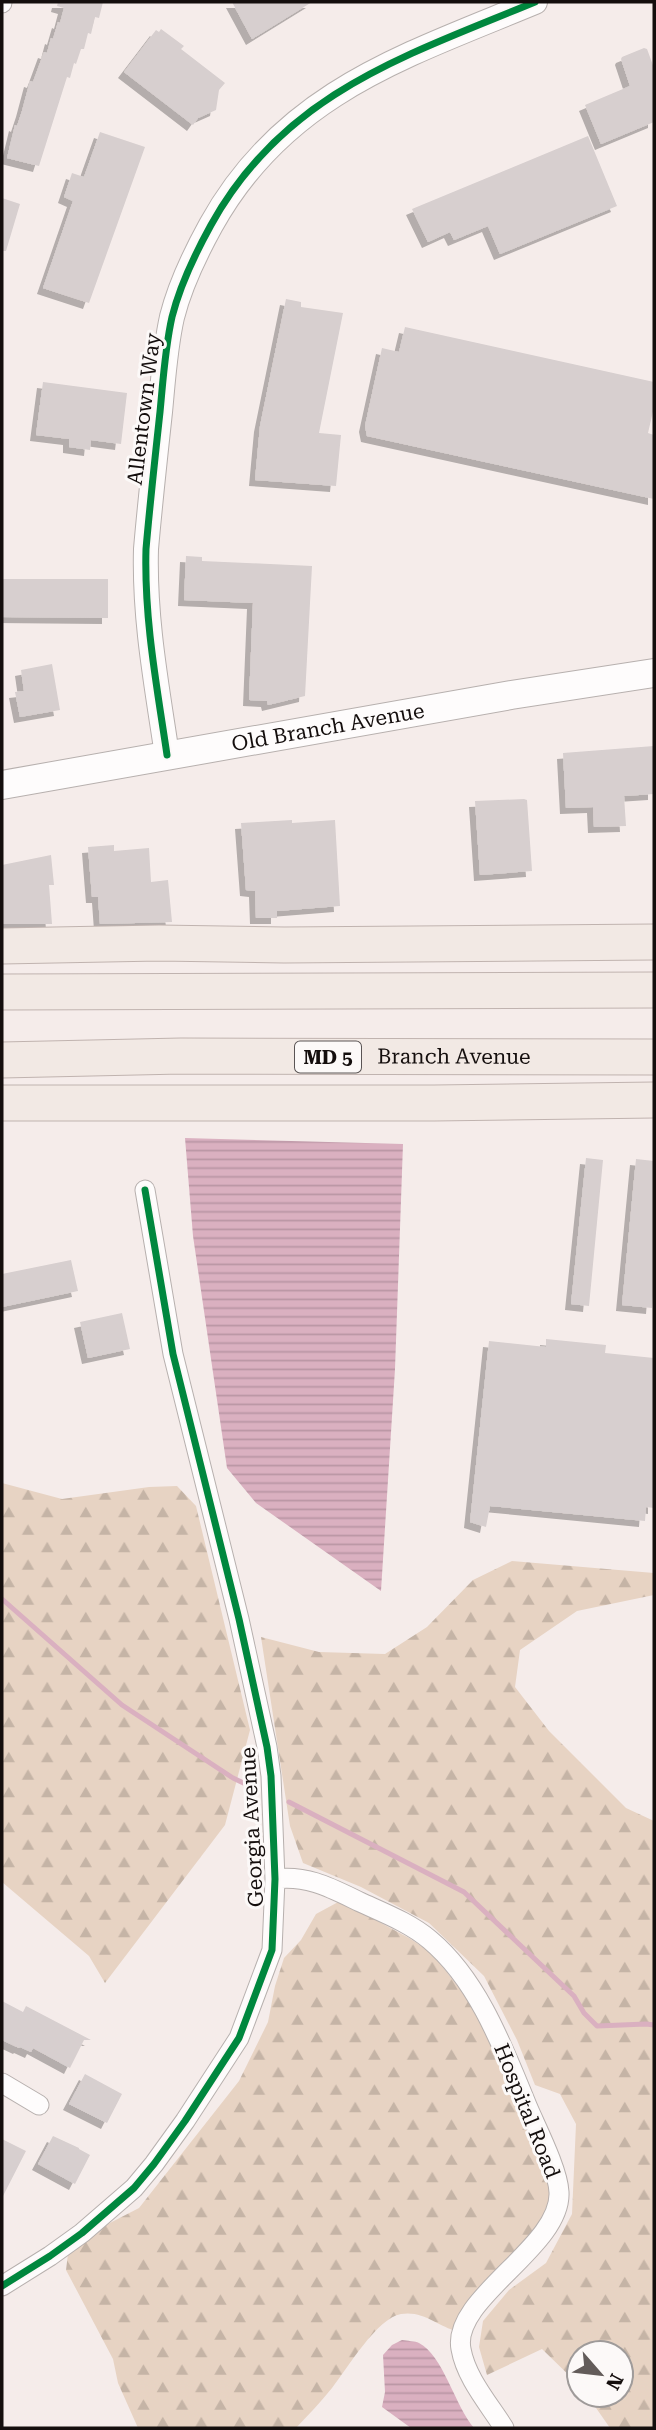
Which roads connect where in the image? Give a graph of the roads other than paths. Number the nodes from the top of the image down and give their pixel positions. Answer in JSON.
{"nodes":[{"id":1,"x":535,"y":2,"type":"edge"},
{"id":2,"x":654,"y":673,"type":"edge"},
{"id":3,"x":167,"y":755,"type":"junction"},
{"id":4,"x":2,"y":785,"type":"edge"},
{"id":5,"x":654,"y":943,"type":"edge"},
{"id":6,"x":2,"y":946,"type":"edge"},
{"id":7,"x":654,"y":990,"type":"edge"},
{"id":8,"x":2,"y":992,"type":"edge"},
{"id":9,"x":654,"y":1057,"type":"edge"},
{"id":10,"x":2,"y":1060,"type":"edge"},
{"id":11,"x":654,"y":1100,"type":"edge"},
{"id":12,"x":2,"y":1103,"type":"edge"},
{"id":13,"x":145,"y":1190,"type":"dead end"},
{"id":14,"x":275,"y":1879,"type":"junction"},
{"id":15,"x":2,"y":2083,"type":"edge"},
{"id":16,"x":39,"y":2105,"type":"dead end"},
{"id":17,"x":2,"y":2286,"type":"edge"},
{"id":18,"x":504,"y":2428,"type":"edge"}],
"edges":[{"from":1,"to":3,"type":"street","name":"Allentown Way"},
{"from":2,"to":3,"type":"main road","name":"Old Branch Avenue"},
{"from":3,"to":4,"type":"main road","name":"Old Branch Avenue"},
{"from":5,"to":6,"type":"highway"},
{"from":7,"to":8,"type":"highway"},
{"from":9,"to":10,"type":"highway","name":"Branch Avenue","number":"MD 5"},
{"from":11,"to":12,"type":"highway"},
{"from":13,"to":14,"type":"street","name":"Georgia Avenue"},
{"from":14,"to":17,"type":"street","name":"Georgia Avenue"},
{"from":14,"to":18,"type":"street","name":"Hospital Road"},
{"from":15,"to":16,"type":"street"}]}
